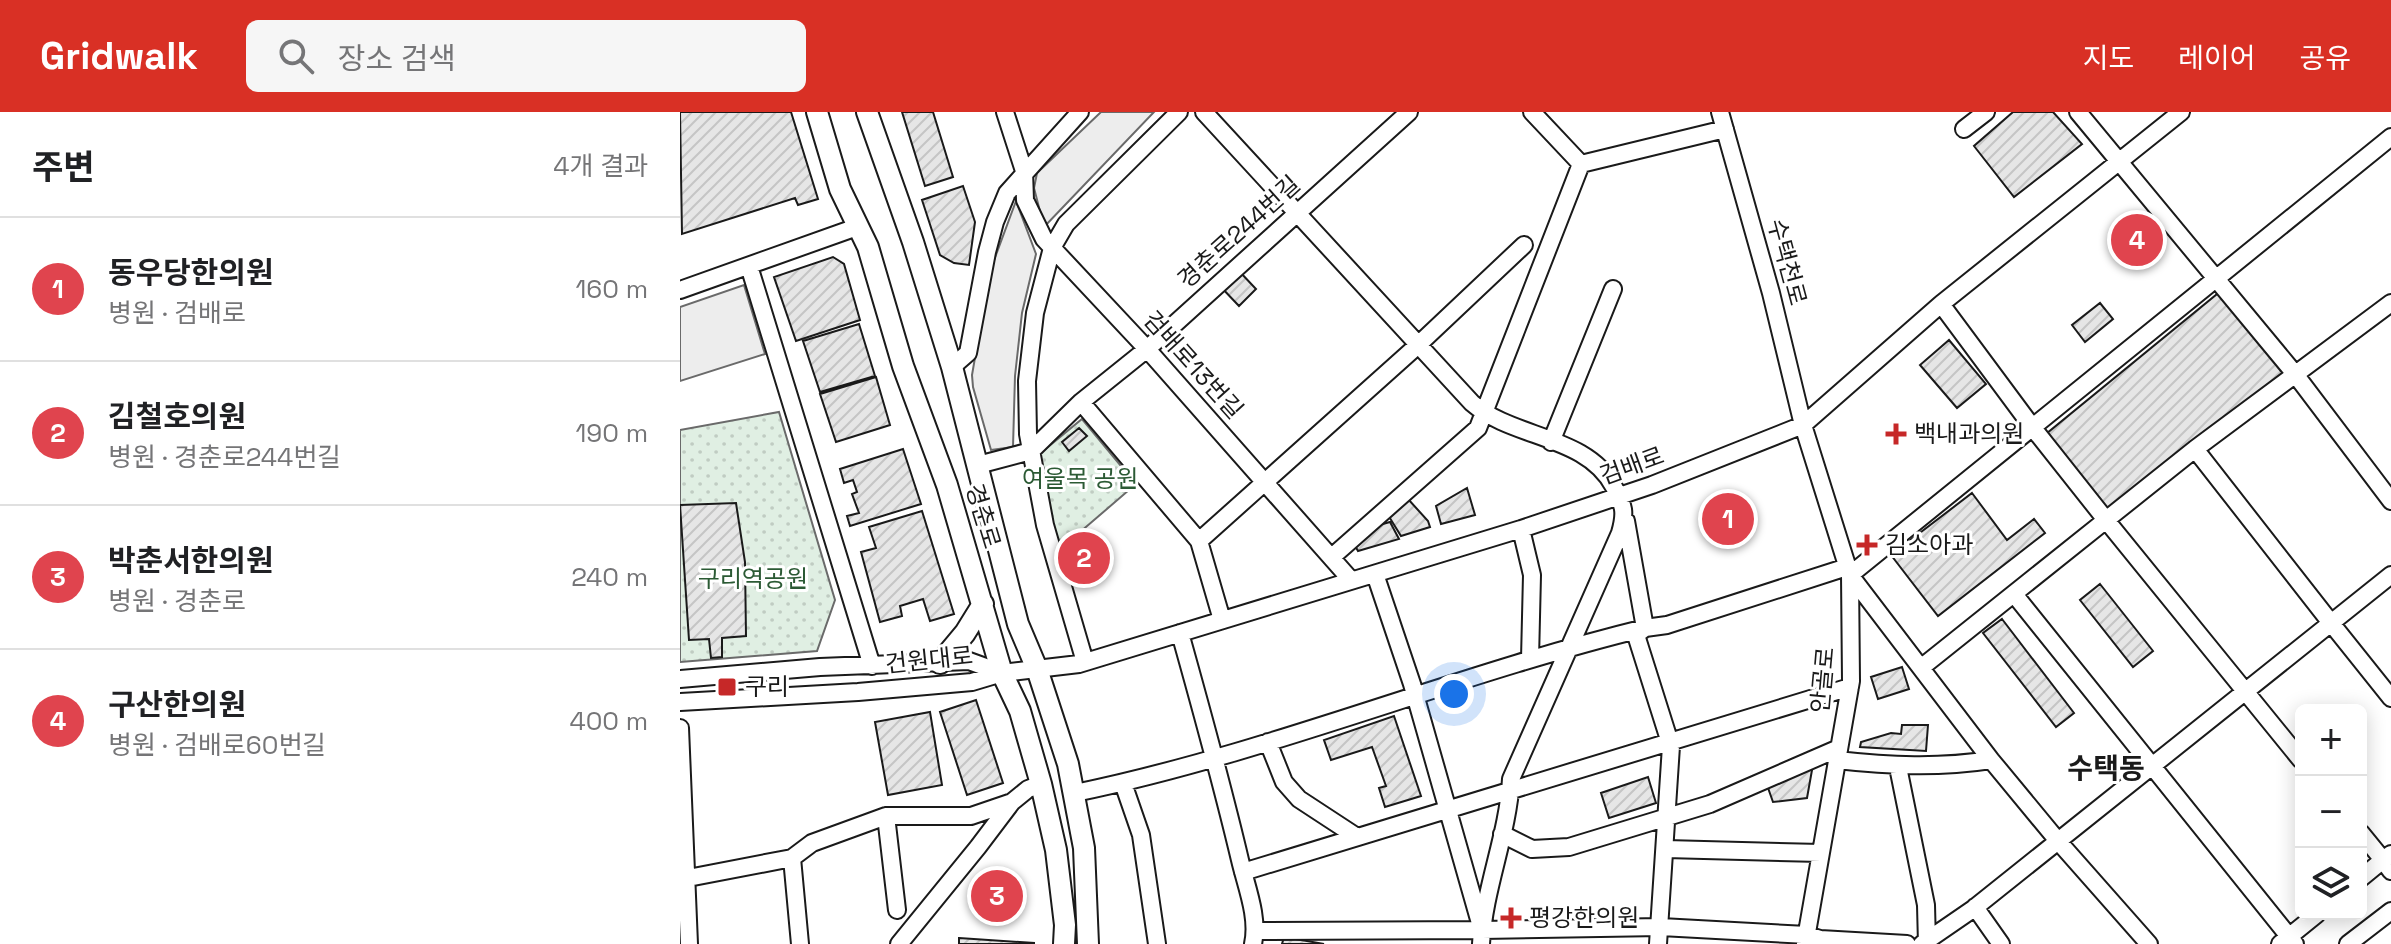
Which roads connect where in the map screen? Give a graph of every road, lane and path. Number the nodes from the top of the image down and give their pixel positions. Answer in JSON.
{"nodes":[{"id":1,"x":817,"y":112,"type":"edge"},
{"id":2,"x":867,"y":112,"type":"edge"},
{"id":3,"x":1005,"y":112,"type":"edge"},
{"id":4,"x":1080,"y":112,"type":"edge"},
{"id":5,"x":1179,"y":112,"type":"edge"},
{"id":6,"x":1204,"y":112,"type":"edge"},
{"id":7,"x":1409,"y":112,"type":"edge"},
{"id":8,"x":1532,"y":112,"type":"edge"},
{"id":9,"x":1720,"y":112,"type":"edge"},
{"id":10,"x":1986,"y":112,"type":"edge"},
{"id":11,"x":2078,"y":112,"type":"edge"},
{"id":12,"x":2181,"y":112,"type":"edge"},
{"id":13,"x":1725,"y":129,"type":"junction"},
{"id":14,"x":1964,"y":129,"type":"dead end"},
{"id":15,"x":2391,"y":137,"type":"edge"},
{"id":16,"x":2120,"y":161,"type":"junction"},
{"id":17,"x":1581,"y":164,"type":"junction"},
{"id":18,"x":1024,"y":171,"type":"junction"},
{"id":19,"x":1296,"y":213,"type":"junction"},
{"id":20,"x":857,"y":227,"type":"junction"},
{"id":21,"x":1524,"y":245,"type":"dead end"},
{"id":22,"x":1052,"y":248,"type":"junction"},
{"id":23,"x":749,"y":266,"type":"junction"},
{"id":24,"x":2216,"y":278,"type":"junction"},
{"id":25,"x":1613,"y":289,"type":"dead end"},
{"id":26,"x":680,"y":290,"type":"edge"},
{"id":27,"x":2391,"y":303,"type":"edge"},
{"id":28,"x":1941,"y":304,"type":"junction"},
{"id":29,"x":1418,"y":345,"type":"junction"},
{"id":30,"x":1147,"y":349,"type":"junction"},
{"id":31,"x":952,"y":367,"type":"junction"},
{"id":32,"x":2295,"y":374,"type":"junction"},
{"id":33,"x":1081,"y":402,"type":"junction"},
{"id":34,"x":1484,"y":414,"type":"junction"},
{"id":35,"x":1803,"y":425,"type":"junction"},
{"id":36,"x":2033,"y":428,"type":"junction"},
{"id":37,"x":1551,"y":442,"type":"junction"},
{"id":38,"x":2195,"y":449,"type":"junction"},
{"id":39,"x":1031,"y":451,"type":"junction"},
{"id":40,"x":978,"y":465,"type":"junction"},
{"id":41,"x":1265,"y":483,"type":"junction"},
{"id":42,"x":2384,"y":483,"type":"edge"},
{"id":43,"x":1619,"y":497,"type":"junction"},
{"id":44,"x":2391,"y":501,"type":"edge"},
{"id":45,"x":1625,"y":514,"type":"junction"},
{"id":46,"x":2106,"y":520,"type":"junction"},
{"id":47,"x":1521,"y":529,"type":"junction"},
{"id":48,"x":1199,"y":541,"type":"junction"},
{"id":49,"x":1333,"y":556,"type":"junction"},
{"id":50,"x":1848,"y":571,"type":"junction"},
{"id":51,"x":1375,"y":574,"type":"junction"},
{"id":52,"x":2391,"y":575,"type":"edge"},
{"id":53,"x":1351,"y":580,"type":"junction"},
{"id":54,"x":2014,"y":594,"type":"junction"},
{"id":55,"x":983,"y":604,"type":"junction"},
{"id":56,"x":1222,"y":620,"type":"junction"},
{"id":57,"x":2331,"y":623,"type":"junction"},
{"id":58,"x":1645,"y":628,"type":"junction"},
{"id":59,"x":1180,"y":633,"type":"junction"},
{"id":60,"x":1571,"y":646,"type":"junction"},
{"id":61,"x":1530,"y":659,"type":"junction"},
{"id":62,"x":1085,"y":662,"type":"junction"},
{"id":63,"x":940,"y":663,"type":"junction"},
{"id":64,"x":872,"y":666,"type":"junction"},
{"id":65,"x":1922,"y":667,"type":"junction"},
{"id":66,"x":1037,"y":669,"type":"junction"},
{"id":67,"x":1002,"y":673,"type":"junction"},
{"id":68,"x":680,"y":679,"type":"edge"},
{"id":69,"x":1850,"y":687,"type":"junction"},
{"id":70,"x":2245,"y":692,"type":"junction"},
{"id":71,"x":1416,"y":695,"type":"junction"},
{"id":72,"x":2391,"y":698,"type":"edge"},
{"id":73,"x":680,"y":702,"type":"edge"},
{"id":74,"x":680,"y":728,"type":"edge"},
{"id":75,"x":1268,"y":742,"type":"junction"},
{"id":76,"x":1670,"y":742,"type":"junction"},
{"id":77,"x":2295,"y":753,"type":"edge"},
{"id":78,"x":1838,"y":754,"type":"junction"},
{"id":79,"x":1214,"y":757,"type":"junction"},
{"id":80,"x":1991,"y":760,"type":"junction"},
{"id":81,"x":1898,"y":767,"type":"junction"},
{"id":82,"x":2153,"y":767,"type":"junction"},
{"id":83,"x":1123,"y":783,"type":"junction"},
{"id":84,"x":1041,"y":784,"type":"junction"},
{"id":85,"x":1510,"y":791,"type":"junction"},
{"id":86,"x":1075,"y":793,"type":"junction"},
{"id":87,"x":1012,"y":802,"type":"junction"},
{"id":88,"x":1449,"y":808,"type":"junction"},
{"id":89,"x":1669,"y":815,"type":"junction"},
{"id":90,"x":886,"y":816,"type":"junction"},
{"id":91,"x":1502,"y":834,"type":"junction"},
{"id":92,"x":1357,"y":837,"type":"junction"},
{"id":93,"x":2367,"y":839,"type":"edge"},
{"id":94,"x":2058,"y":841,"type":"junction"},
{"id":95,"x":1666,"y":849,"type":"junction"},
{"id":96,"x":1821,"y":853,"type":"junction"},
{"id":97,"x":792,"y":858,"type":"junction"},
{"id":98,"x":2388,"y":862,"type":"edge"},
{"id":99,"x":1243,"y":872,"type":"junction"},
{"id":100,"x":2367,"y":874,"type":"edge"},
{"id":101,"x":688,"y":878,"type":"junction"},
{"id":102,"x":1975,"y":907,"type":"junction"},
{"id":103,"x":897,"y":910,"type":"dead end"},
{"id":104,"x":2391,"y":911,"type":"edge"},
{"id":105,"x":2311,"y":920,"type":"edge"},
{"id":106,"x":1660,"y":936,"type":"edge"},
{"id":107,"x":1255,"y":937,"type":"edge"},
{"id":108,"x":1481,"y":937,"type":"edge"},
{"id":109,"x":1806,"y":939,"type":"edge"},
{"id":110,"x":2288,"y":942,"type":"edge"},
{"id":111,"x":1926,"y":943,"type":"edge"},
{"id":112,"x":689,"y":944,"type":"edge"},
{"id":113,"x":800,"y":944,"type":"edge"},
{"id":114,"x":899,"y":944,"type":"edge"},
{"id":115,"x":1064,"y":944,"type":"edge"},
{"id":116,"x":1088,"y":944,"type":"edge"},
{"id":117,"x":1157,"y":944,"type":"edge"},
{"id":118,"x":1907,"y":944,"type":"edge"},
{"id":119,"x":2001,"y":944,"type":"edge"},
{"id":120,"x":2149,"y":944,"type":"edge"},
{"id":121,"x":2348,"y":944,"type":"edge"}],
"edges":[{"from":1,"to":20,"type":"main road","name":"경춘로"},
{"from":2,"to":31,"type":"main road","name":"경춘로"},
{"from":3,"to":18,"type":"street","name":"검배로13번길"},
{"from":4,"to":18,"type":"street"},
{"from":5,"to":22,"type":"street"},
{"from":6,"to":19,"type":"street"},
{"from":7,"to":19,"type":"street","name":"경춘로244번길"},
{"from":8,"to":17,"type":"street"},
{"from":9,"to":13,"type":"street","name":"수택천로"},
{"from":10,"to":14,"type":"street"},
{"from":11,"to":16,"type":"street"},
{"from":12,"to":16,"type":"street","name":"검배로"},
{"from":13,"to":17,"type":"street"},
{"from":13,"to":35,"type":"street","name":"수택천로"},
{"from":15,"to":24,"type":"street"},
{"from":16,"to":24,"type":"street"},
{"from":16,"to":28,"type":"street","name":"검배로"},
{"from":17,"to":34,"type":"street"},
{"from":18,"to":22,"type":"street","name":"검배로13번길"},
{"from":18,"to":31,"type":"street"},
{"from":19,"to":29,"type":"street"},
{"from":19,"to":30,"type":"street","name":"경춘로244번길"},
{"from":20,"to":23,"type":"street"},
{"from":20,"to":55,"type":"main road","name":"경춘로"},
{"from":21,"to":29,"type":"street"},
{"from":22,"to":30,"type":"street","name":"검배로13번길"},
{"from":22,"to":39,"type":"street"},
{"from":23,"to":26,"type":"street"},
{"from":23,"to":64,"type":"street"},
{"from":24,"to":32,"type":"street"},
{"from":24,"to":36,"type":"street"},
{"from":25,"to":37,"type":"street"},
{"from":27,"to":32,"type":"street"},
{"from":28,"to":35,"type":"street","name":"검배로"},
{"from":28,"to":36,"type":"street"},
{"from":29,"to":34,"type":"street"},
{"from":29,"to":41,"type":"street"},
{"from":30,"to":33,"type":"street","name":"경춘로244번길"},
{"from":30,"to":41,"type":"street","name":"검배로13번길"},
{"from":31,"to":40,"type":"main road","name":"경춘로"},
{"from":32,"to":38,"type":"street"},
{"from":32,"to":42,"type":"street"},
{"from":33,"to":39,"type":"street","name":"경춘로244번길"},
{"from":33,"to":48,"type":"street"},
{"from":34,"to":37,"type":"street"},
{"from":34,"to":49,"type":"street"},
{"from":35,"to":43,"type":"street","name":"검배로"},
{"from":35,"to":50,"type":"street","name":"안골로"},
{"from":36,"to":46,"type":"street"},
{"from":36,"to":50,"type":"street"},
{"from":37,"to":43,"type":"street"},
{"from":38,"to":46,"type":"street"},
{"from":38,"to":57,"type":"street"},
{"from":39,"to":40,"type":"street","name":"경춘로244번길"},
{"from":39,"to":62,"type":"street"},
{"from":40,"to":66,"type":"main road","name":"경춘로"},
{"from":41,"to":48,"type":"street"},
{"from":41,"to":49,"type":"street","name":"검배로13번길"},
{"from":42,"to":44,"type":"street"},
{"from":43,"to":45,"type":"street"},
{"from":43,"to":47,"type":"street","name":"검배로"},
{"from":45,"to":58,"type":"street"},
{"from":45,"to":60,"type":"street"},
{"from":46,"to":54,"type":"street"},
{"from":46,"to":70,"type":"street"},
{"from":47,"to":51,"type":"street","name":"검배로"},
{"from":47,"to":61,"type":"street"},
{"from":48,"to":56,"type":"street"},
{"from":49,"to":53,"type":"street","name":"검배로13번길"},
{"from":50,"to":58,"type":"street"},
{"from":50,"to":65,"type":"street"},
{"from":50,"to":69,"type":"street","name":"안골로"},
{"from":51,"to":53,"type":"street","name":"검배로"},
{"from":51,"to":71,"type":"street"},
{"from":52,"to":57,"type":"street"},
{"from":53,"to":56,"type":"street","name":"검배로"},
{"from":54,"to":65,"type":"street"},
{"from":54,"to":82,"type":"street"},
{"from":55,"to":63,"type":"main road"},
{"from":55,"to":67,"type":"main road","name":"경춘로"},
{"from":56,"to":59,"type":"street","name":"검배로"},
{"from":57,"to":70,"type":"street"},
{"from":57,"to":72,"type":"street"},
{"from":58,"to":60,"type":"street"},
{"from":58,"to":76,"type":"street"},
{"from":59,"to":62,"type":"street","name":"검배로"},
{"from":59,"to":79,"type":"street"},
{"from":60,"to":61,"type":"street"},
{"from":60,"to":85,"type":"street"},
{"from":61,"to":71,"type":"street"},
{"from":62,"to":66,"type":"street","name":"검배로"},
{"from":63,"to":64,"type":"street","name":"건원대로"},
{"from":63,"to":67,"type":"street","name":"건원대로"},
{"from":64,"to":68,"type":"street","name":"건원대로"},
{"from":65,"to":80,"type":"street"},
{"from":66,"to":67,"type":"street","name":"검배로"},
{"from":66,"to":86,"type":"main road","name":"경춘로"},
{"from":67,"to":73,"type":"street","name":"건원대로"},
{"from":67,"to":84,"type":"main road","name":"경춘로"},
{"from":69,"to":76,"type":"street"},
{"from":69,"to":78,"type":"street","name":"안골로"},
{"from":70,"to":77,"type":"street"},
{"from":70,"to":82,"type":"street"},
{"from":71,"to":75,"type":"street"},
{"from":71,"to":88,"type":"street"},
{"from":74,"to":101,"type":"street"},
{"from":75,"to":79,"type":"street"},
{"from":75,"to":92,"type":"street"},
{"from":76,"to":85,"type":"street"},
{"from":76,"to":89,"type":"street"},
{"from":78,"to":81,"type":"street"},
{"from":78,"to":89,"type":"street"},
{"from":78,"to":96,"type":"street","name":"안골로"},
{"from":79,"to":83,"type":"street"},
{"from":79,"to":99,"type":"street"},
{"from":80,"to":81,"type":"street"},
{"from":80,"to":94,"type":"street"},
{"from":81,"to":111,"type":"street"},
{"from":82,"to":94,"type":"street"},
{"from":82,"to":110,"type":"street"},
{"from":83,"to":86,"type":"street"},
{"from":83,"to":117,"type":"street"},
{"from":84,"to":87,"type":"street"},
{"from":84,"to":115,"type":"main road","name":"경춘로"},
{"from":85,"to":88,"type":"street"},
{"from":85,"to":91,"type":"street"},
{"from":86,"to":116,"type":"main road","name":"경춘로"},
{"from":87,"to":90,"type":"street"},
{"from":87,"to":114,"type":"street"},
{"from":88,"to":92,"type":"street"},
{"from":88,"to":108,"type":"street"},
{"from":89,"to":91,"type":"street"},
{"from":89,"to":95,"type":"street"},
{"from":90,"to":97,"type":"street"},
{"from":90,"to":103,"type":"street"},
{"from":91,"to":108,"type":"street"},
{"from":92,"to":99,"type":"street"},
{"from":93,"to":98,"type":"street"},
{"from":94,"to":102,"type":"street"},
{"from":94,"to":120,"type":"street"},
{"from":95,"to":96,"type":"street"},
{"from":95,"to":106,"type":"street"},
{"from":96,"to":109,"type":"street","name":"안골로"},
{"from":97,"to":101,"type":"street"},
{"from":97,"to":113,"type":"street"},
{"from":98,"to":100,"type":"street"},
{"from":99,"to":107,"type":"street"},
{"from":101,"to":112,"type":"street"},
{"from":102,"to":111,"type":"street"},
{"from":102,"to":119,"type":"street"},
{"from":104,"to":121,"type":"street"},
{"from":105,"to":110,"type":"street"},
{"from":106,"to":108,"type":"street"},
{"from":106,"to":109,"type":"street"},
{"from":107,"to":108,"type":"street"},
{"from":109,"to":118,"type":"street"}]}
